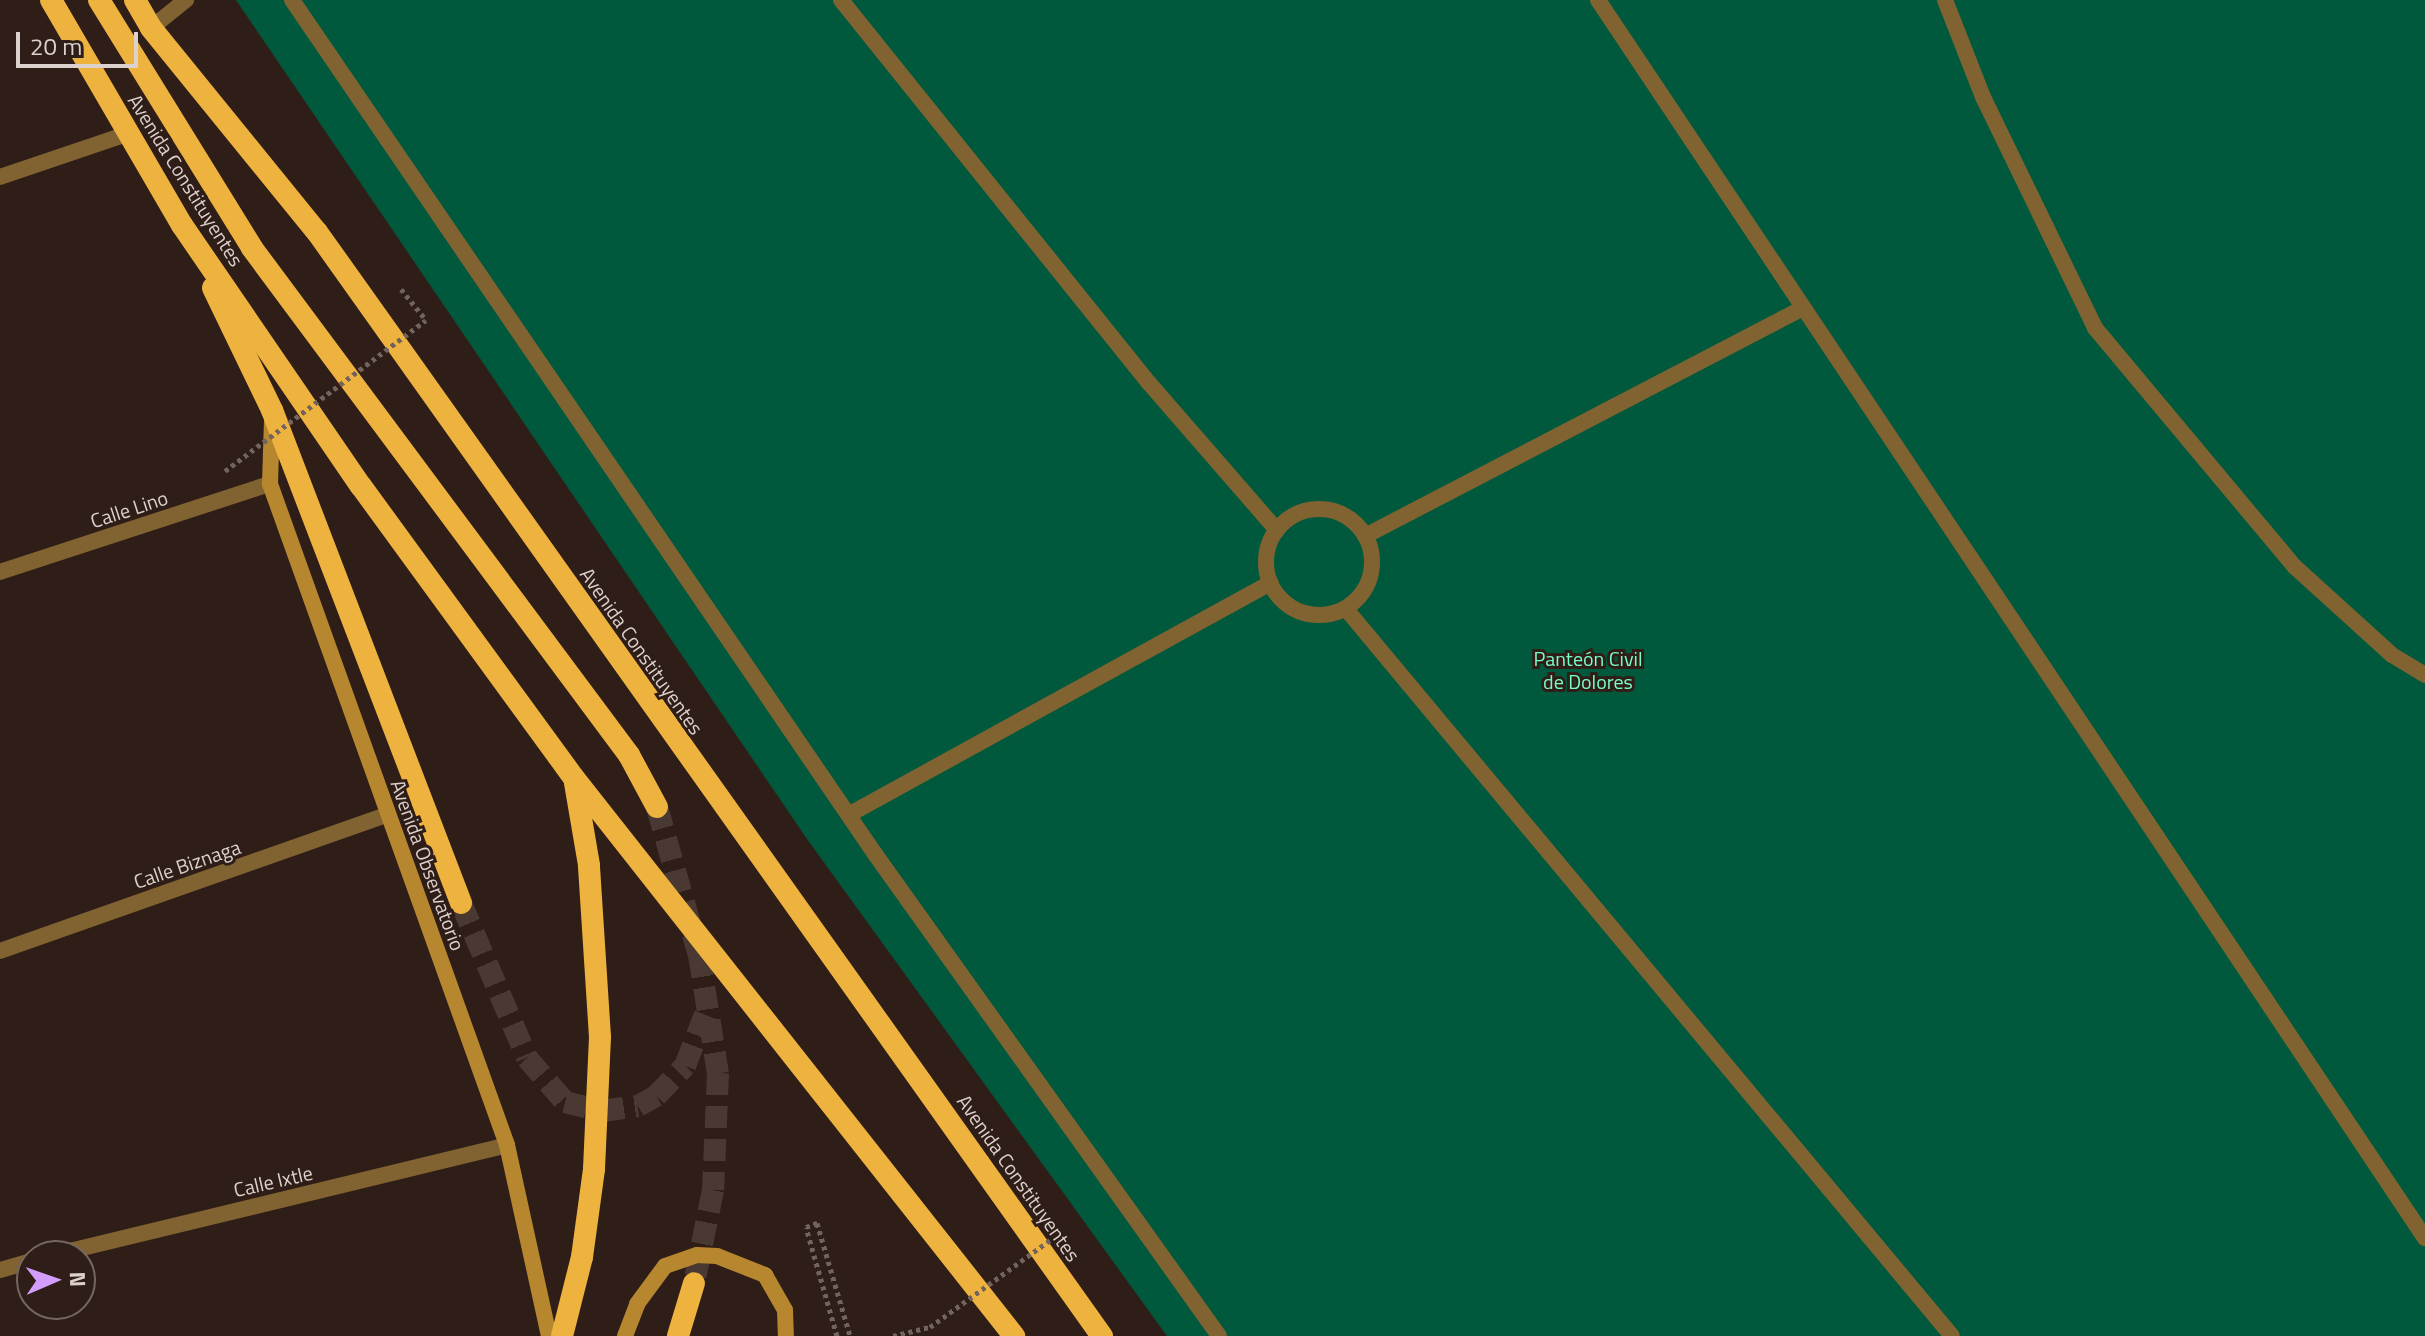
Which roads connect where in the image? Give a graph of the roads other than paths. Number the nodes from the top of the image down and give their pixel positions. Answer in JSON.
{"nodes":[{"id":1,"x":51,"y":0,"type":"edge"},
{"id":2,"x":99,"y":0,"type":"edge"},
{"id":3,"x":135,"y":0,"type":"edge"},
{"id":4,"x":186,"y":0,"type":"edge"},
{"id":5,"x":292,"y":0,"type":"edge"},
{"id":6,"x":841,"y":0,"type":"edge"},
{"id":7,"x":1598,"y":0,"type":"edge"},
{"id":8,"x":1945,"y":0,"type":"edge"},
{"id":9,"x":151,"y":28,"type":"junction"},
{"id":10,"x":127,"y":134,"type":"junction"},
{"id":11,"x":0,"y":177,"type":"edge"},
{"id":12,"x":182,"y":225,"type":"junction"},
{"id":13,"x":1803,"y":308,"type":"junction"},
{"id":14,"x":272,"y":410,"type":"junction"},
{"id":15,"x":270,"y":484,"type":"junction"},
{"id":16,"x":1277,"y":530,"type":"junction"},
{"id":17,"x":1365,"y":536,"type":"junction"},
{"id":18,"x":0,"y":572,"type":"edge"},
{"id":19,"x":1271,"y":583,"type":"junction"},
{"id":20,"x":1346,"y":609,"type":"junction"},
{"id":21,"x":2425,"y":675,"type":"edge"},
{"id":22,"x":574,"y":778,"type":"junction"},
{"id":23,"x":657,"y":807,"type":"tunnel mouth"},
{"id":24,"x":388,"y":814,"type":"junction"},
{"id":25,"x":850,"y":814,"type":"junction"},
{"id":26,"x":461,"y":903,"type":"tunnel mouth"},
{"id":27,"x":0,"y":951,"type":"edge"},
{"id":28,"x":507,"y":1145,"type":"junction"},
{"id":29,"x":2425,"y":1238,"type":"edge"},
{"id":30,"x":96,"y":1245,"type":"edge"},
{"id":31,"x":694,"y":1283,"type":"tunnel mouth"},
{"id":32,"x":549,"y":1336,"type":"edge"},
{"id":33,"x":562,"y":1336,"type":"edge"},
{"id":34,"x":625,"y":1336,"type":"edge"},
{"id":35,"x":678,"y":1336,"type":"edge"},
{"id":36,"x":786,"y":1336,"type":"edge"},
{"id":37,"x":1014,"y":1336,"type":"edge"},
{"id":38,"x":1102,"y":1336,"type":"edge"},
{"id":39,"x":1219,"y":1336,"type":"edge"},
{"id":40,"x":1952,"y":1336,"type":"edge"}],
"edges":[{"from":1,"to":10,"type":"highway","name":"Avenida Constituyentes"},
{"from":2,"to":23,"type":"highway"},
{"from":3,"to":9,"type":"highway","name":"Avenida Constituyentes"},
{"from":4,"to":9,"type":"street"},
{"from":5,"to":25,"type":"street"},
{"from":6,"to":16,"type":"street"},
{"from":7,"to":13,"type":"street"},
{"from":8,"to":21,"type":"street"},
{"from":9,"to":38,"type":"highway","name":"Avenida Constituyentes"},
{"from":10,"to":11,"type":"street"},
{"from":10,"to":12,"type":"highway","name":"Avenida Constituyentes"},
{"from":12,"to":14,"type":"highway"},
{"from":12,"to":22,"type":"highway","name":"Avenida Constituyentes"},
{"from":13,"to":17,"type":"street"},
{"from":13,"to":29,"type":"street"},
{"from":14,"to":15,"type":"main road","name":"Avenida Observatorio"},
{"from":14,"to":26,"type":"highway"},
{"from":15,"to":18,"type":"street","name":"Calle Lino"},
{"from":15,"to":24,"type":"main road","name":"Avenida Observatorio"},
{"from":16,"to":17,"type":"street"},
{"from":16,"to":19,"type":"street"},
{"from":17,"to":20,"type":"street"},
{"from":19,"to":20,"type":"street"},
{"from":19,"to":25,"type":"street"},
{"from":20,"to":40,"type":"street"},
{"from":22,"to":33,"type":"highway"},
{"from":22,"to":37,"type":"highway","name":"Avenida Constituyentes"},
{"from":24,"to":27,"type":"street","name":"Calle Biznaga"},
{"from":24,"to":28,"type":"main road","name":"Avenida Observatorio"},
{"from":25,"to":39,"type":"street"},
{"from":28,"to":30,"type":"street","name":"Calle Ixtle"},
{"from":28,"to":32,"type":"main road","name":"Avenida Observatorio"},
{"from":31,"to":35,"type":"highway"},
{"from":34,"to":36,"type":"main road"}]}
